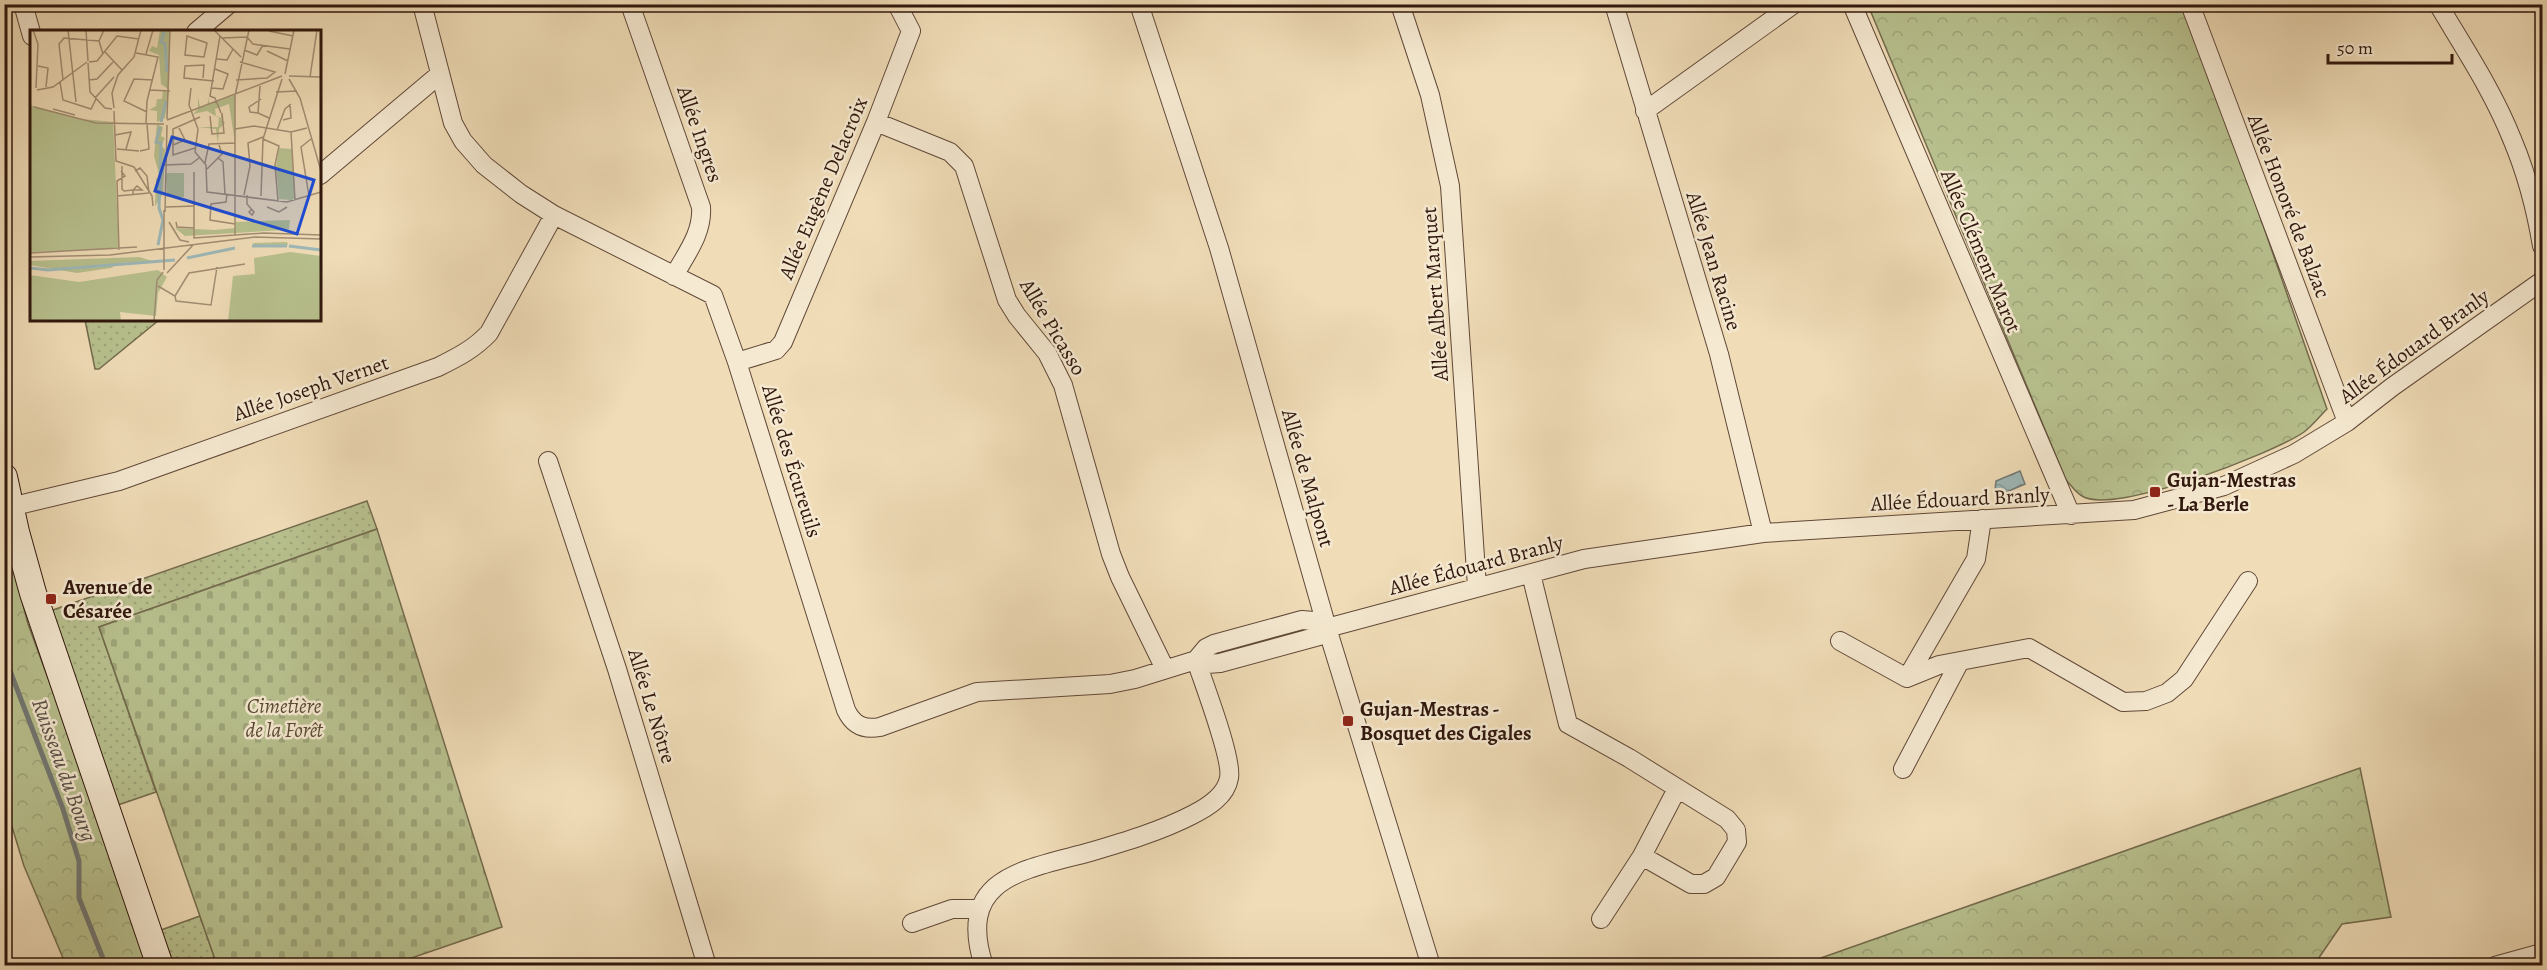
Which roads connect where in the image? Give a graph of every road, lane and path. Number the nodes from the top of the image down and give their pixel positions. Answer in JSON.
{"nodes":[{"id":1,"x":23,"y":4,"type":"edge"},
{"id":2,"x":230,"y":4,"type":"edge"},
{"id":3,"x":422,"y":4,"type":"edge"},
{"id":4,"x":630,"y":4,"type":"edge"},
{"id":5,"x":897,"y":4,"type":"edge"},
{"id":6,"x":1139,"y":4,"type":"edge"},
{"id":7,"x":1400,"y":4,"type":"edge"},
{"id":8,"x":1614,"y":4,"type":"edge"},
{"id":9,"x":1794,"y":4,"type":"edge"},
{"id":10,"x":1852,"y":4,"type":"edge"},
{"id":11,"x":2190,"y":4,"type":"edge"},
{"id":12,"x":2438,"y":4,"type":"edge"},
{"id":13,"x":30,"y":30,"type":"edge"},
{"id":14,"x":198,"y":30,"type":"edge"},
{"id":15,"x":440,"y":74,"type":"junction"},
{"id":16,"x":1645,"y":111,"type":"junction"},
{"id":17,"x":876,"y":122,"type":"junction"},
{"id":18,"x":321,"y":174,"type":"edge"},
{"id":19,"x":554,"y":215,"type":"junction"},
{"id":20,"x":2542,"y":246,"type":"edge"},
{"id":21,"x":674,"y":276,"type":"junction"},
{"id":22,"x":2542,"y":281,"type":"edge"},
{"id":23,"x":737,"y":362,"type":"junction"},
{"id":24,"x":2347,"y":422,"type":"junction"},
{"id":25,"x":548,"y":461,"type":"dead end"},
{"id":26,"x":4,"y":477,"type":"edge"},
{"id":27,"x":10,"y":507,"type":"junction"},
{"id":28,"x":2071,"y":515,"type":"junction"},
{"id":29,"x":1982,"y":519,"type":"junction"},
{"id":30,"x":1763,"y":533,"type":"junction"},
{"id":31,"x":1530,"y":574,"type":"junction"},
{"id":32,"x":2247,"y":581,"type":"dead end"},
{"id":33,"x":1477,"y":587,"type":"junction"},
{"id":34,"x":1327,"y":628,"type":"junction"},
{"id":35,"x":1840,"y":641,"type":"dead end"},
{"id":36,"x":1196,"y":660,"type":"junction"},
{"id":37,"x":1960,"y":661,"type":"junction"},
{"id":38,"x":1165,"y":669,"type":"junction"},
{"id":39,"x":1907,"y":678,"type":"junction"},
{"id":40,"x":1902,"y":769,"type":"dead end"},
{"id":41,"x":1677,"y":789,"type":"junction"},
{"id":42,"x":1641,"y":856,"type":"junction"},
{"id":43,"x":980,"y":909,"type":"junction"},
{"id":44,"x":1601,"y":919,"type":"dead end"},
{"id":45,"x":912,"y":923,"type":"dead end"},
{"id":46,"x":2542,"y":953,"type":"edge"},
{"id":47,"x":160,"y":966,"type":"edge"},
{"id":48,"x":706,"y":966,"type":"edge"},
{"id":49,"x":984,"y":966,"type":"edge"},
{"id":50,"x":1431,"y":966,"type":"edge"},
{"id":51,"x":2495,"y":966,"type":"edge"}],
"edges":[{"from":1,"to":13,"type":"street"},
{"from":2,"to":14,"type":"street"},
{"from":3,"to":15,"type":"street","name":"Allée des Écureuils"},
{"from":4,"to":21,"type":"street","name":"Allée Ingres"},
{"from":5,"to":17,"type":"street","name":"Allée Eugène Delacroix"},
{"from":6,"to":34,"type":"street","name":"Allée de Malpont"},
{"from":7,"to":33,"type":"street","name":"Allée Albert Marquet"},
{"from":8,"to":16,"type":"street","name":"Allée Jean Racine"},
{"from":9,"to":16,"type":"street"},
{"from":10,"to":28,"type":"street","name":"Allée Clément Marot"},
{"from":11,"to":24,"type":"street","name":"Allée Honoré de Balzac"},
{"from":12,"to":20,"type":"street"},
{"from":15,"to":18,"type":"street"},
{"from":15,"to":19,"type":"street","name":"Allée des Écureuils"},
{"from":16,"to":30,"type":"street","name":"Allée Jean Racine"},
{"from":17,"to":23,"type":"street","name":"Allée Eugène Delacroix"},
{"from":17,"to":38,"type":"street","name":"Allée Picasso"},
{"from":19,"to":21,"type":"street","name":"Allée des Écureuils"},
{"from":19,"to":27,"type":"street","name":"Allée Joseph Vernet"},
{"from":21,"to":23,"type":"street","name":"Allée des Écureuils"},
{"from":22,"to":24,"type":"street","name":"Allée Édouard Branly"},
{"from":23,"to":38,"type":"street","name":"Allée des Écureuils"},
{"from":24,"to":28,"type":"street","name":"Allée Édouard Branly"},
{"from":25,"to":48,"type":"street","name":"Allée Le Nôtre"},
{"from":26,"to":27,"type":"street"},
{"from":27,"to":47,"type":"street"},
{"from":28,"to":29,"type":"street","name":"Allée Édouard Branly"},
{"from":29,"to":30,"type":"street","name":"Allée Édouard Branly"},
{"from":29,"to":39,"type":"street"},
{"from":30,"to":31,"type":"street","name":"Allée Édouard Branly"},
{"from":31,"to":33,"type":"street","name":"Allée Édouard Branly"},
{"from":31,"to":41,"type":"street"},
{"from":32,"to":37,"type":"street"},
{"from":33,"to":34,"type":"street","name":"Allée Édouard Branly"},
{"from":34,"to":36,"type":"street","name":"Allée des Écureuils"},
{"from":34,"to":50,"type":"street","name":"Allée de Malpont"},
{"from":35,"to":39,"type":"street"},
{"from":36,"to":38,"type":"street","name":"Allée des Écureuils"},
{"from":36,"to":43,"type":"street"},
{"from":37,"to":39,"type":"street"},
{"from":37,"to":40,"type":"street"},
{"from":41,"to":42,"type":"street"},
{"from":41,"to":42,"type":"street"},
{"from":42,"to":44,"type":"street"},
{"from":43,"to":45,"type":"street"},
{"from":43,"to":49,"type":"street"},
{"from":46,"to":51,"type":"street"}]}
